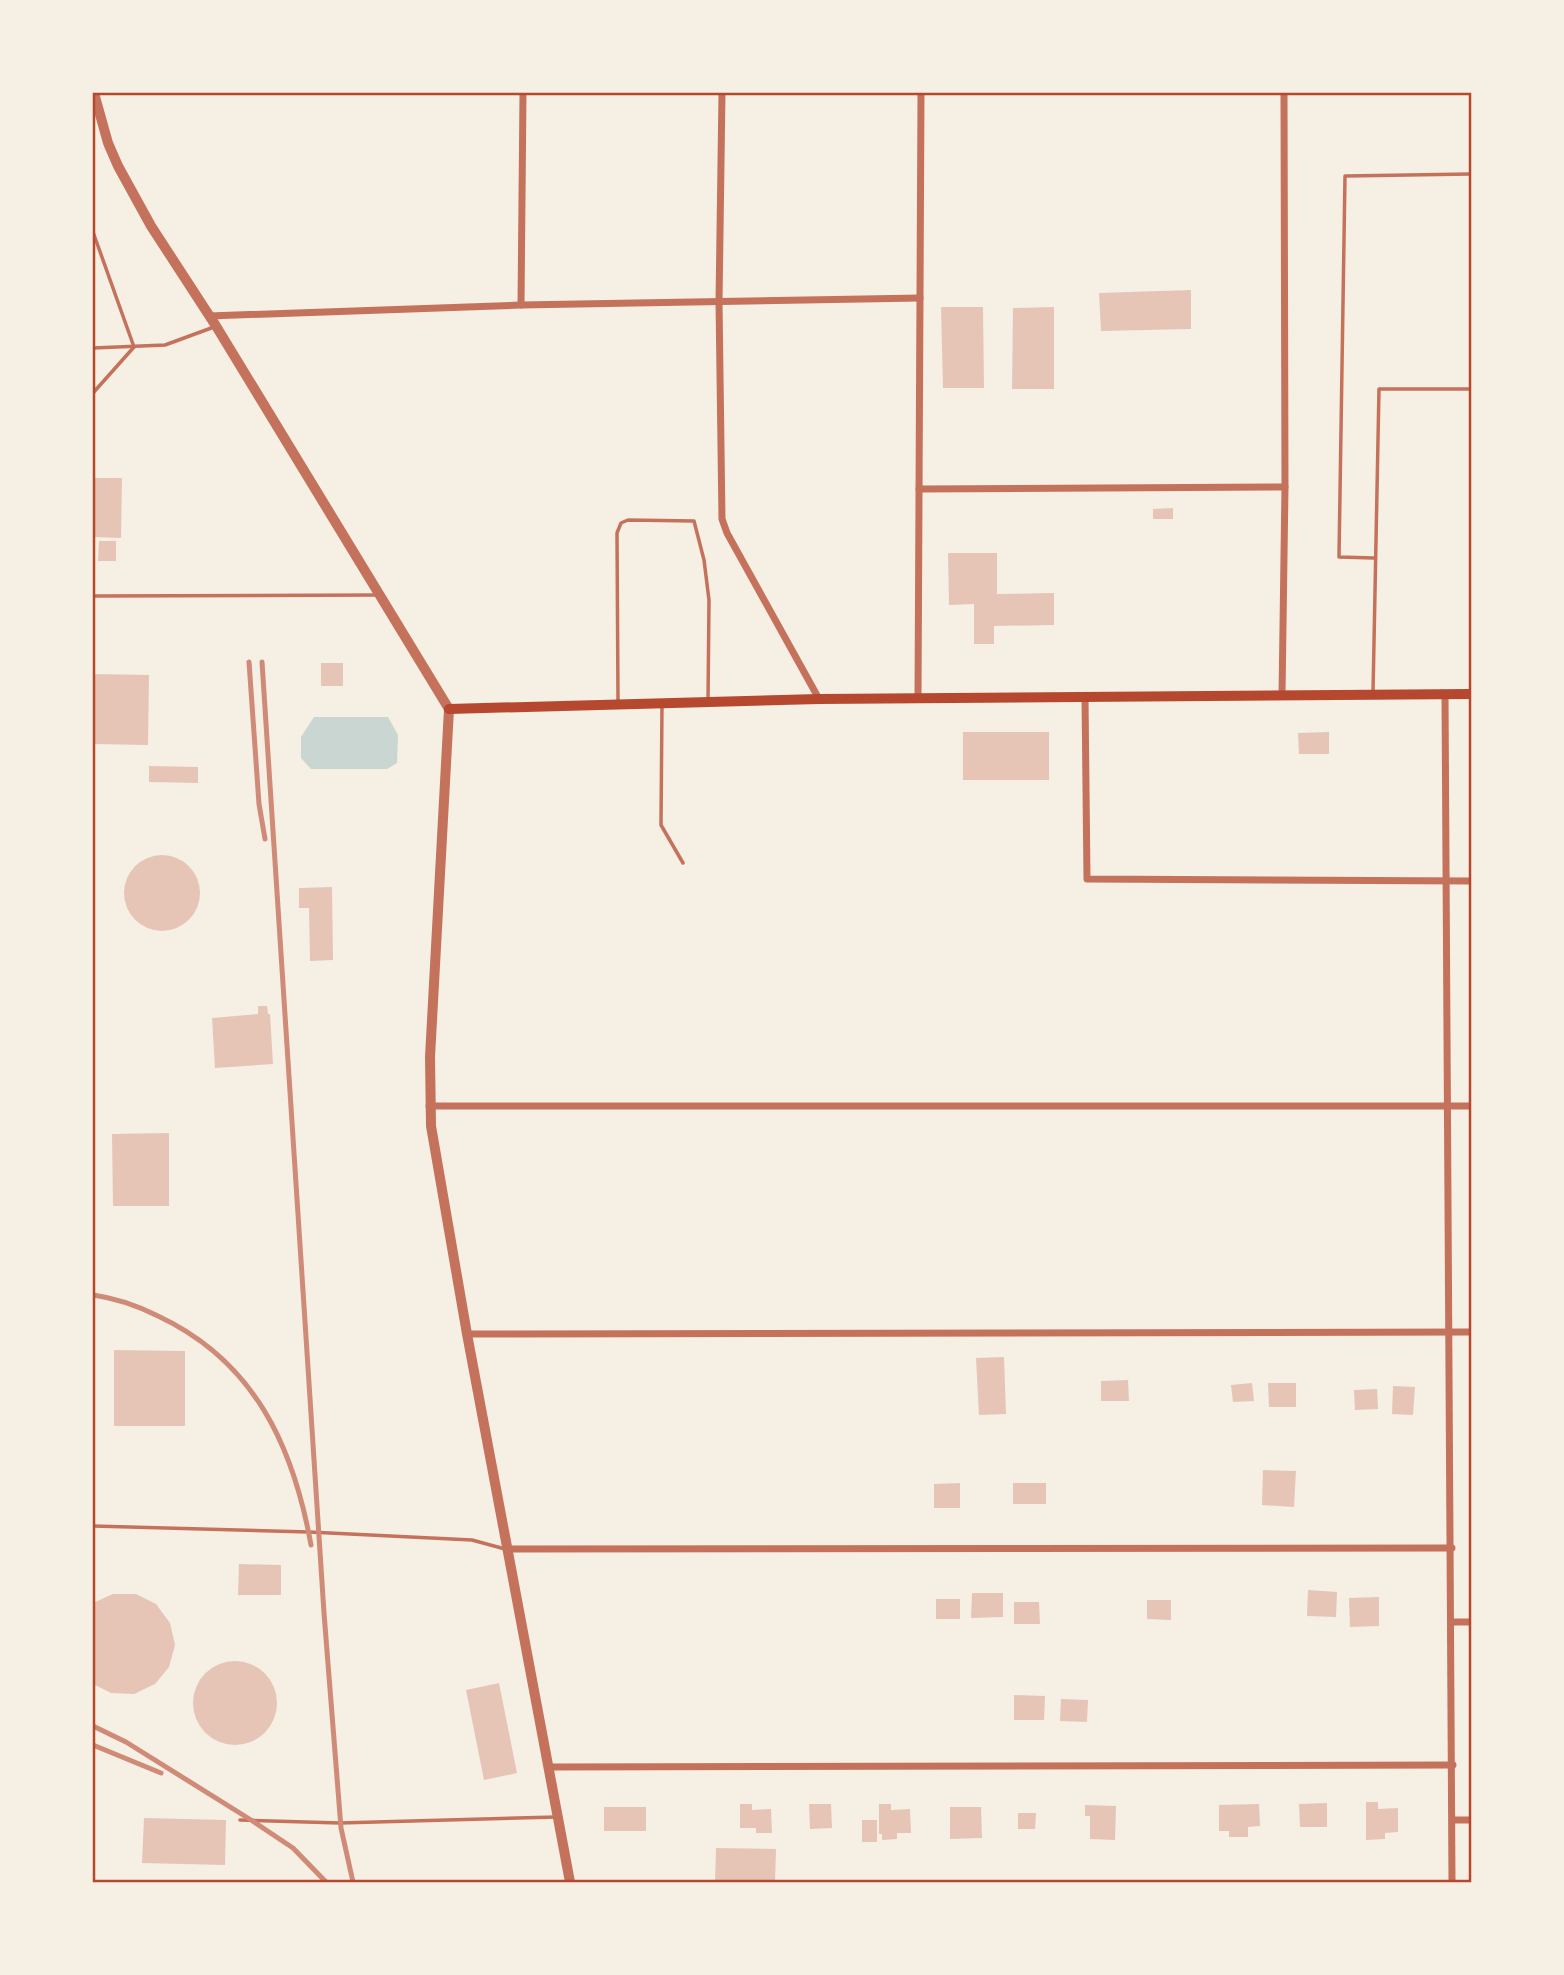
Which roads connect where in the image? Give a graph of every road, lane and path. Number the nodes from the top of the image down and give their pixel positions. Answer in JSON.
{"nodes":[{"id":1,"x":94,"y":93,"type":"edge"},
{"id":2,"x":523,"y":93,"type":"edge"},
{"id":3,"x":722,"y":93,"type":"edge"},
{"id":4,"x":921,"y":93,"type":"edge"},
{"id":5,"x":1284,"y":93,"type":"edge"},
{"id":6,"x":1471,"y":174,"type":"edge"},
{"id":7,"x":93,"y":232,"type":"edge"},
{"id":8,"x":920,"y":298,"type":"junction"},
{"id":9,"x":719,"y":302,"type":"junction"},
{"id":10,"x":521,"y":305,"type":"junction"},
{"id":11,"x":209,"y":316,"type":"junction"},
{"id":12,"x":216,"y":326,"type":"junction"},
{"id":13,"x":134,"y":347,"type":"junction"},
{"id":14,"x":93,"y":348,"type":"edge"},
{"id":15,"x":1471,"y":389,"type":"edge"},
{"id":16,"x":93,"y":393,"type":"edge"},
{"id":17,"x":1285,"y":487,"type":"junction"},
{"id":18,"x":919,"y":489,"type":"junction"},
{"id":19,"x":1374,"y":558,"type":"junction"},
{"id":20,"x":379,"y":594,"type":"junction"},
{"id":21,"x":93,"y":596,"type":"edge"},
{"id":22,"x":1471,"y":694,"type":"edge"},
{"id":23,"x":1373,"y":695,"type":"junction"},
{"id":24,"x":1445,"y":695,"type":"junction"},
{"id":25,"x":1282,"y":696,"type":"junction"},
{"id":26,"x":1084,"y":697,"type":"junction"},
{"id":27,"x":918,"y":698,"type":"junction"},
{"id":28,"x":819,"y":699,"type":"junction"},
{"id":29,"x":708,"y":701,"type":"junction"},
{"id":30,"x":662,"y":702,"type":"junction"},
{"id":31,"x":618,"y":703,"type":"junction"},
{"id":32,"x":449,"y":709,"type":"junction"},
{"id":33,"x":682,"y":863,"type":"dead end"},
{"id":34,"x":1446,"y":881,"type":"junction"},
{"id":35,"x":1471,"y":881,"type":"edge"},
{"id":36,"x":429,"y":1106,"type":"junction"},
{"id":37,"x":1447,"y":1106,"type":"junction"},
{"id":38,"x":1471,"y":1106,"type":"edge"},
{"id":39,"x":1448,"y":1332,"type":"junction"},
{"id":40,"x":1471,"y":1332,"type":"edge"},
{"id":41,"x":467,"y":1334,"type":"junction"},
{"id":42,"x":93,"y":1526,"type":"edge"},
{"id":43,"x":1452,"y":1548,"type":"junction"},
{"id":44,"x":507,"y":1549,"type":"junction"},
{"id":45,"x":1452,"y":1622,"type":"junction"},
{"id":46,"x":1471,"y":1622,"type":"edge"},
{"id":47,"x":1452,"y":1765,"type":"junction"},
{"id":48,"x":549,"y":1768,"type":"junction"},
{"id":49,"x":559,"y":1817,"type":"junction"},
{"id":50,"x":240,"y":1819,"type":"dead end"},
{"id":51,"x":1453,"y":1820,"type":"junction"},
{"id":52,"x":1471,"y":1820,"type":"edge"},
{"id":53,"x":570,"y":1882,"type":"edge"},
{"id":54,"x":1452,"y":1882,"type":"edge"}],
"edges":[{"from":1,"to":11,"type":"street"},
{"from":2,"to":10,"type":"street"},
{"from":3,"to":9,"type":"street"},
{"from":4,"to":8,"type":"street"},
{"from":5,"to":17,"type":"street"},
{"from":6,"to":19,"type":"lane"},
{"from":7,"to":13,"type":"lane"},
{"from":8,"to":9,"type":"street"},
{"from":8,"to":18,"type":"street"},
{"from":9,"to":10,"type":"street"},
{"from":9,"to":28,"type":"street"},
{"from":10,"to":11,"type":"street"},
{"from":11,"to":12,"type":"street"},
{"from":12,"to":13,"type":"lane"},
{"from":12,"to":20,"type":"street"},
{"from":13,"to":14,"type":"lane"},
{"from":13,"to":16,"type":"lane"},
{"from":15,"to":19,"type":"lane"},
{"from":17,"to":18,"type":"street"},
{"from":17,"to":25,"type":"street"},
{"from":18,"to":27,"type":"street"},
{"from":19,"to":23,"type":"lane"},
{"from":20,"to":21,"type":"lane"},
{"from":20,"to":32,"type":"street"},
{"from":22,"to":24,"type":"main road"},
{"from":23,"to":24,"type":"main road"},
{"from":23,"to":25,"type":"main road"},
{"from":24,"to":34,"type":"street"},
{"from":25,"to":26,"type":"main road"},
{"from":26,"to":27,"type":"main road"},
{"from":26,"to":34,"type":"street"},
{"from":27,"to":28,"type":"main road"},
{"from":28,"to":29,"type":"main road"},
{"from":29,"to":30,"type":"main road"},
{"from":29,"to":31,"type":"lane"},
{"from":30,"to":31,"type":"main road"},
{"from":30,"to":33,"type":"lane"},
{"from":31,"to":32,"type":"main road"},
{"from":32,"to":36,"type":"street"},
{"from":34,"to":35,"type":"street"},
{"from":34,"to":37,"type":"street"},
{"from":36,"to":37,"type":"street"},
{"from":36,"to":41,"type":"street"},
{"from":37,"to":38,"type":"street"},
{"from":37,"to":39,"type":"street"},
{"from":39,"to":40,"type":"street"},
{"from":39,"to":41,"type":"street"},
{"from":39,"to":43,"type":"street"},
{"from":41,"to":44,"type":"street"},
{"from":42,"to":44,"type":"lane"},
{"from":43,"to":44,"type":"street"},
{"from":43,"to":45,"type":"street"},
{"from":44,"to":48,"type":"street"},
{"from":45,"to":46,"type":"street"},
{"from":45,"to":47,"type":"street"},
{"from":47,"to":48,"type":"street"},
{"from":47,"to":51,"type":"street"},
{"from":48,"to":49,"type":"street"},
{"from":49,"to":50,"type":"lane"},
{"from":49,"to":53,"type":"street"},
{"from":51,"to":52,"type":"street"},
{"from":51,"to":54,"type":"street"}]}
